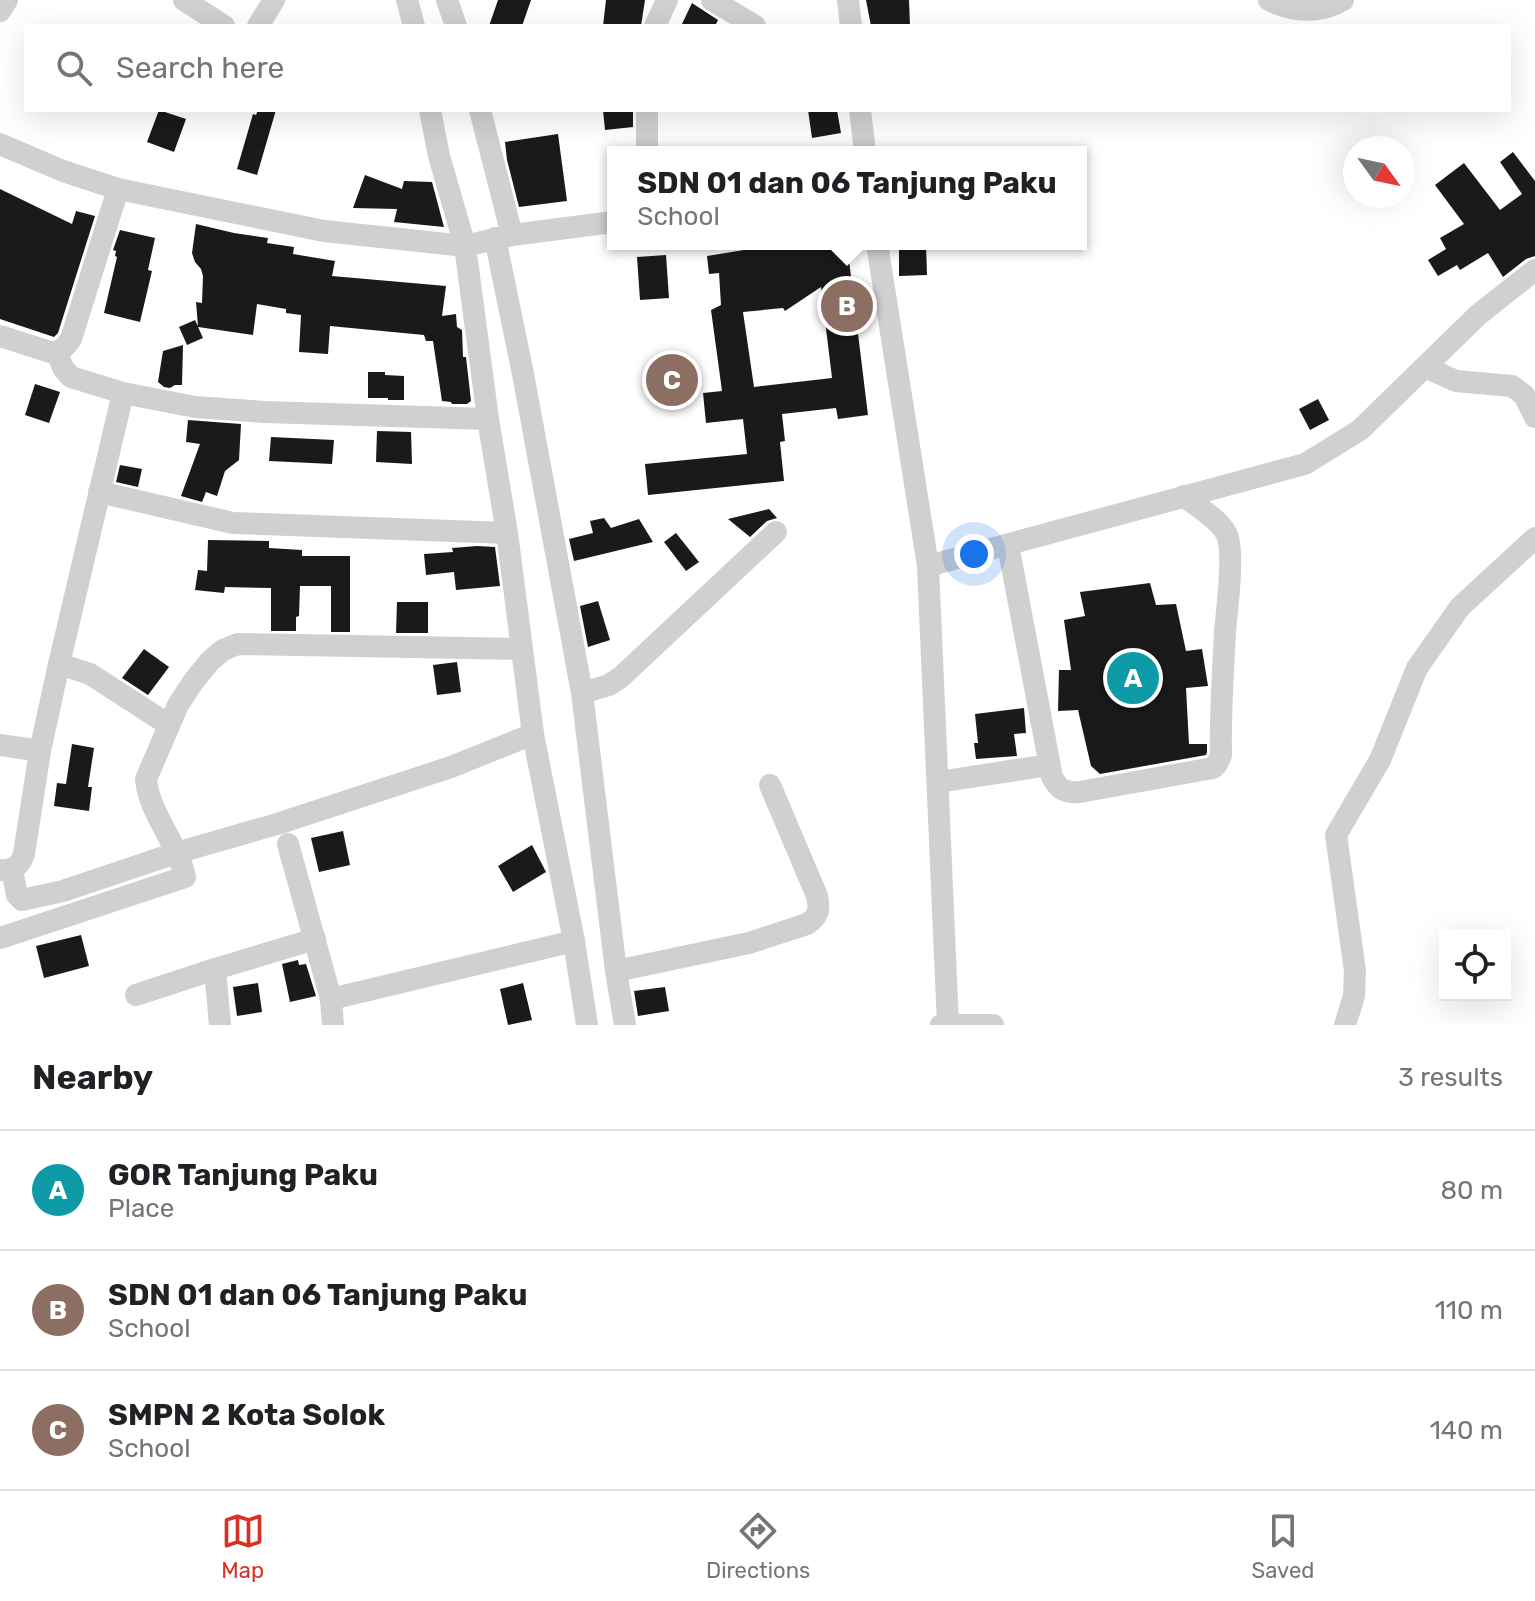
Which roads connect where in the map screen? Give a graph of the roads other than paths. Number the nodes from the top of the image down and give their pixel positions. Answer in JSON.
{"nodes":[{"id":1,"x":7,"y":0,"type":"edge"},
{"id":2,"x":184,"y":0,"type":"edge"},
{"id":3,"x":274,"y":0,"type":"edge"},
{"id":4,"x":407,"y":0,"type":"edge"},
{"id":5,"x":447,"y":0,"type":"edge"},
{"id":6,"x":667,"y":0,"type":"edge"},
{"id":7,"x":712,"y":0,"type":"edge"},
{"id":8,"x":848,"y":0,"type":"edge"},
{"id":9,"x":1269,"y":0,"type":"edge"},
{"id":10,"x":1343,"y":0,"type":"edge"},
{"id":11,"x":0,"y":11,"type":"edge"},
{"id":12,"x":221,"y":24,"type":"edge"},
{"id":13,"x":259,"y":24,"type":"edge"},
{"id":14,"x":413,"y":24,"type":"edge"},
{"id":15,"x":455,"y":24,"type":"edge"},
{"id":16,"x":656,"y":24,"type":"edge"},
{"id":17,"x":752,"y":24,"type":"edge"},
{"id":18,"x":851,"y":24,"type":"edge"},
{"id":19,"x":430,"y":112,"type":"edge"},
{"id":20,"x":480,"y":112,"type":"edge"},
{"id":21,"x":647,"y":112,"type":"edge"},
{"id":22,"x":860,"y":112,"type":"edge"},
{"id":23,"x":0,"y":144,"type":"edge"},
{"id":24,"x":647,"y":146,"type":"edge"},
{"id":25,"x":864,"y":146,"type":"edge"},
{"id":26,"x":118,"y":189,"type":"junction"},
{"id":27,"x":607,"y":223,"type":"edge"},
{"id":28,"x":504,"y":237,"type":"junction"},
{"id":29,"x":465,"y":246,"type":"junction"},
{"id":30,"x":878,"y":250,"type":"edge"},
{"id":31,"x":1535,"y":270,"type":"edge"},
{"id":32,"x":0,"y":336,"type":"edge"},
{"id":33,"x":57,"y":352,"type":"junction"},
{"id":34,"x":1425,"y":367,"type":"junction"},
{"id":35,"x":123,"y":393,"type":"junction"},
{"id":36,"x":1535,"y":417,"type":"edge"},
{"id":37,"x":488,"y":419,"type":"junction"},
{"id":38,"x":99,"y":492,"type":"junction"},
{"id":39,"x":1184,"y":496,"type":"junction"},
{"id":40,"x":776,"y":532,"type":"dead end"},
{"id":41,"x":507,"y":533,"type":"junction"},
{"id":42,"x":1535,"y":538,"type":"edge"},
{"id":43,"x":1008,"y":545,"type":"junction"},
{"id":44,"x":928,"y":566,"type":"junction"},
{"id":45,"x":521,"y":649,"type":"junction"},
{"id":46,"x":59,"y":664,"type":"junction"},
{"id":47,"x":582,"y":693,"type":"junction"},
{"id":48,"x":169,"y":725,"type":"junction"},
{"id":49,"x":533,"y":734,"type":"junction"},
{"id":50,"x":0,"y":745,"type":"edge"},
{"id":51,"x":40,"y":751,"type":"junction"},
{"id":52,"x":1049,"y":765,"type":"junction"},
{"id":53,"x":938,"y":782,"type":"junction"},
{"id":54,"x":770,"y":785,"type":"dead end"},
{"id":55,"x":288,"y":844,"type":"dead end"},
{"id":56,"x":176,"y":853,"type":"junction"},
{"id":57,"x":6,"y":870,"type":"edge"},
{"id":58,"x":0,"y":938,"type":"edge"},
{"id":59,"x":315,"y":939,"type":"junction"},
{"id":60,"x":574,"y":941,"type":"junction"},
{"id":61,"x":215,"y":969,"type":"junction"},
{"id":62,"x":616,"y":971,"type":"junction"},
{"id":63,"x":136,"y":995,"type":"dead end"},
{"id":64,"x":331,"y":999,"type":"junction"},
{"id":65,"x":220,"y":1025,"type":"edge"},
{"id":66,"x":333,"y":1025,"type":"edge"},
{"id":67,"x":587,"y":1025,"type":"edge"},
{"id":68,"x":625,"y":1025,"type":"edge"},
{"id":69,"x":941,"y":1025,"type":"edge"},
{"id":70,"x":948,"y":1025,"type":"edge"},
{"id":71,"x":993,"y":1025,"type":"edge"},
{"id":72,"x":1345,"y":1025,"type":"edge"}],
"edges":[{"from":1,"to":11,"type":"street"},
{"from":2,"to":12,"type":"street"},
{"from":3,"to":13,"type":"street"},
{"from":4,"to":14,"type":"street"},
{"from":5,"to":15,"type":"street"},
{"from":6,"to":16,"type":"street"},
{"from":7,"to":17,"type":"street"},
{"from":8,"to":18,"type":"street"},
{"from":9,"to":10,"type":"street"},
{"from":19,"to":29,"type":"street"},
{"from":20,"to":28,"type":"street"},
{"from":21,"to":24,"type":"street"},
{"from":22,"to":25,"type":"street"},
{"from":23,"to":26,"type":"street"},
{"from":26,"to":29,"type":"street"},
{"from":26,"to":33,"type":"street"},
{"from":27,"to":28,"type":"street"},
{"from":28,"to":29,"type":"street"},
{"from":28,"to":47,"type":"street"},
{"from":29,"to":37,"type":"street"},
{"from":30,"to":44,"type":"street"},
{"from":31,"to":34,"type":"street"},
{"from":32,"to":33,"type":"street"},
{"from":33,"to":35,"type":"street"},
{"from":34,"to":36,"type":"street"},
{"from":34,"to":39,"type":"street"},
{"from":35,"to":37,"type":"street"},
{"from":35,"to":38,"type":"street"},
{"from":37,"to":41,"type":"street"},
{"from":38,"to":41,"type":"street"},
{"from":38,"to":46,"type":"street"},
{"from":39,"to":43,"type":"street"},
{"from":39,"to":52,"type":"street"},
{"from":40,"to":47,"type":"street"},
{"from":41,"to":45,"type":"street"},
{"from":42,"to":72,"type":"street"},
{"from":43,"to":44,"type":"street"},
{"from":43,"to":52,"type":"street"},
{"from":44,"to":53,"type":"street"},
{"from":45,"to":48,"type":"street"},
{"from":45,"to":49,"type":"street"},
{"from":46,"to":48,"type":"street"},
{"from":46,"to":51,"type":"street"},
{"from":47,"to":62,"type":"street"},
{"from":48,"to":56,"type":"street"},
{"from":49,"to":56,"type":"street"},
{"from":49,"to":60,"type":"street"},
{"from":50,"to":51,"type":"street"},
{"from":51,"to":57,"type":"street"},
{"from":52,"to":53,"type":"street"},
{"from":53,"to":70,"type":"street"},
{"from":54,"to":62,"type":"street"},
{"from":55,"to":59,"type":"street"},
{"from":56,"to":57,"type":"street"},
{"from":56,"to":58,"type":"street"},
{"from":59,"to":61,"type":"street"},
{"from":59,"to":64,"type":"street"},
{"from":60,"to":64,"type":"street"},
{"from":60,"to":67,"type":"street"},
{"from":61,"to":63,"type":"street"},
{"from":61,"to":65,"type":"street"},
{"from":62,"to":68,"type":"street"},
{"from":64,"to":66,"type":"street"},
{"from":69,"to":70,"type":"street"},
{"from":70,"to":71,"type":"street"}]}
